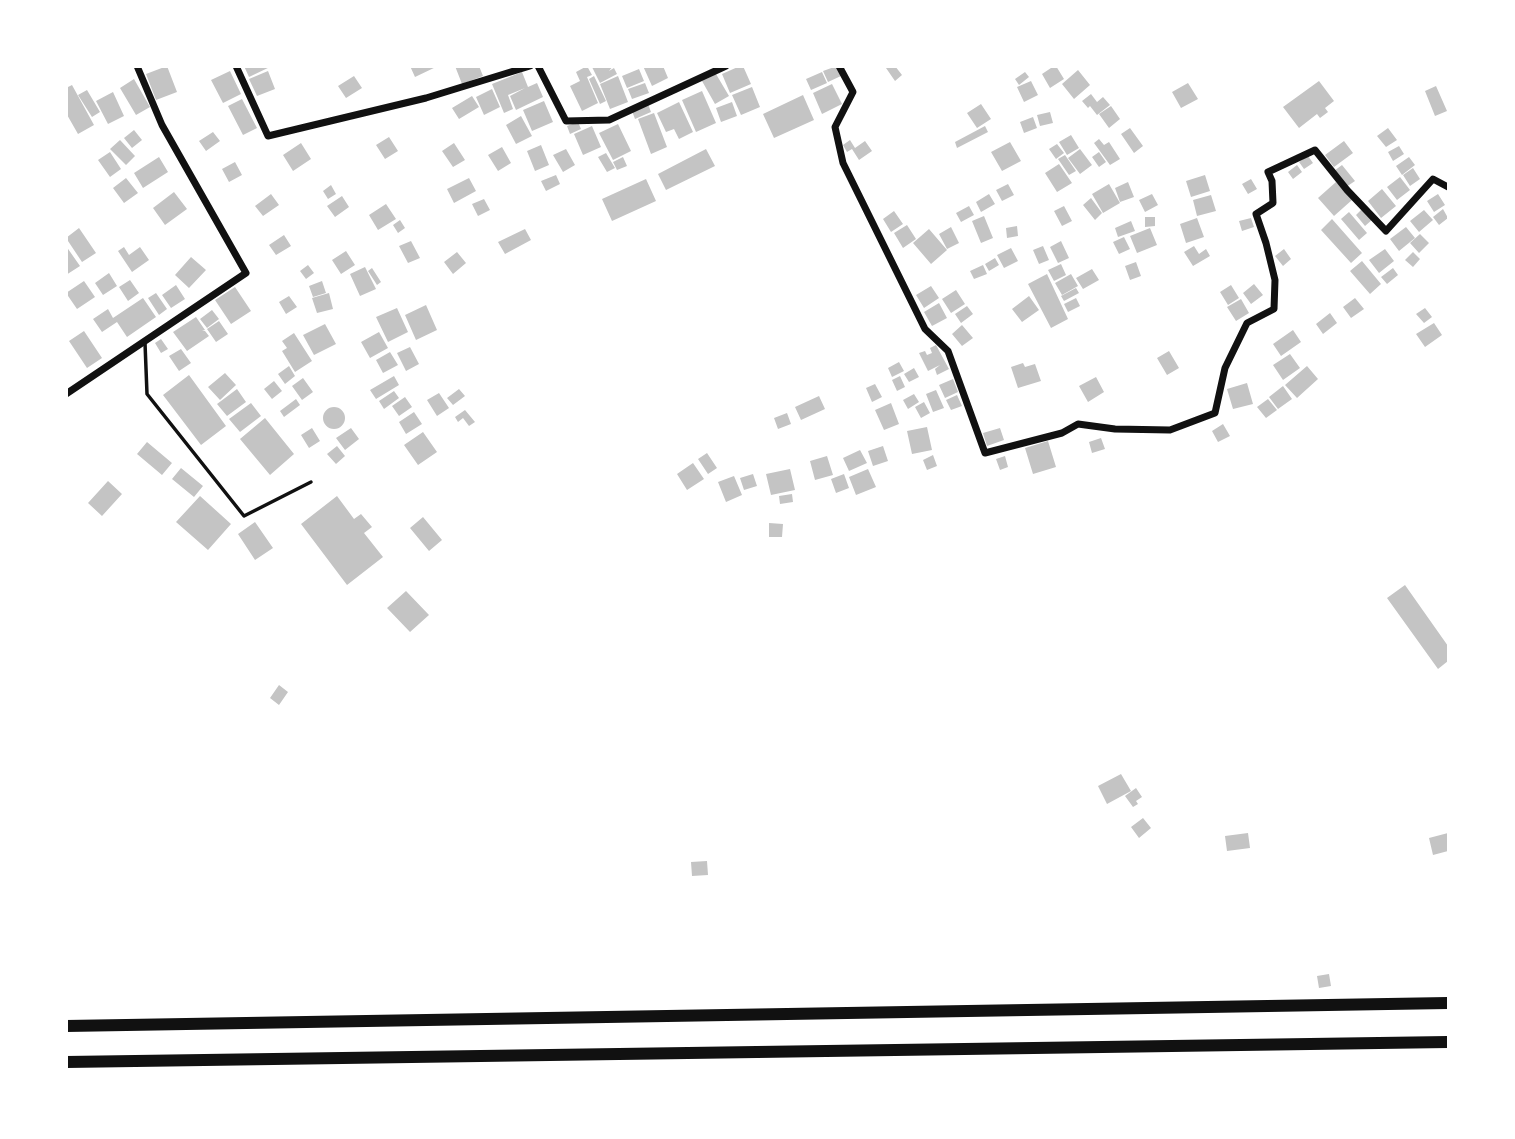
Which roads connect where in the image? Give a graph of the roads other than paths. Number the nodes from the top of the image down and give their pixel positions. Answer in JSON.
{"nodes":[{"id":1,"x":136,"y":66,"type":"edge"},
{"id":2,"x":236,"y":66,"type":"edge"},
{"id":3,"x":530,"y":66,"type":"edge"},
{"id":4,"x":538,"y":66,"type":"edge"},
{"id":5,"x":726,"y":66,"type":"edge"},
{"id":6,"x":839,"y":66,"type":"edge"},
{"id":7,"x":1448,"y":187,"type":"edge"},
{"id":8,"x":145,"y":342,"type":"junction"},
{"id":9,"x":66,"y":394,"type":"edge"},
{"id":10,"x":311,"y":482,"type":"dead end"},
{"id":11,"x":1448,"y":1003,"type":"edge"},
{"id":12,"x":66,"y":1026,"type":"edge"},
{"id":13,"x":1448,"y":1042,"type":"edge"},
{"id":14,"x":66,"y":1062,"type":"edge"}],
"edges":[{"from":1,"to":8,"type":"street"},
{"from":2,"to":3,"type":"street"},
{"from":4,"to":5,"type":"street"},
{"from":6,"to":7,"type":"street"},
{"from":8,"to":9,"type":"street"},
{"from":8,"to":10,"type":"lane"},
{"from":11,"to":12,"type":"highway"},
{"from":13,"to":14,"type":"highway"}]}
